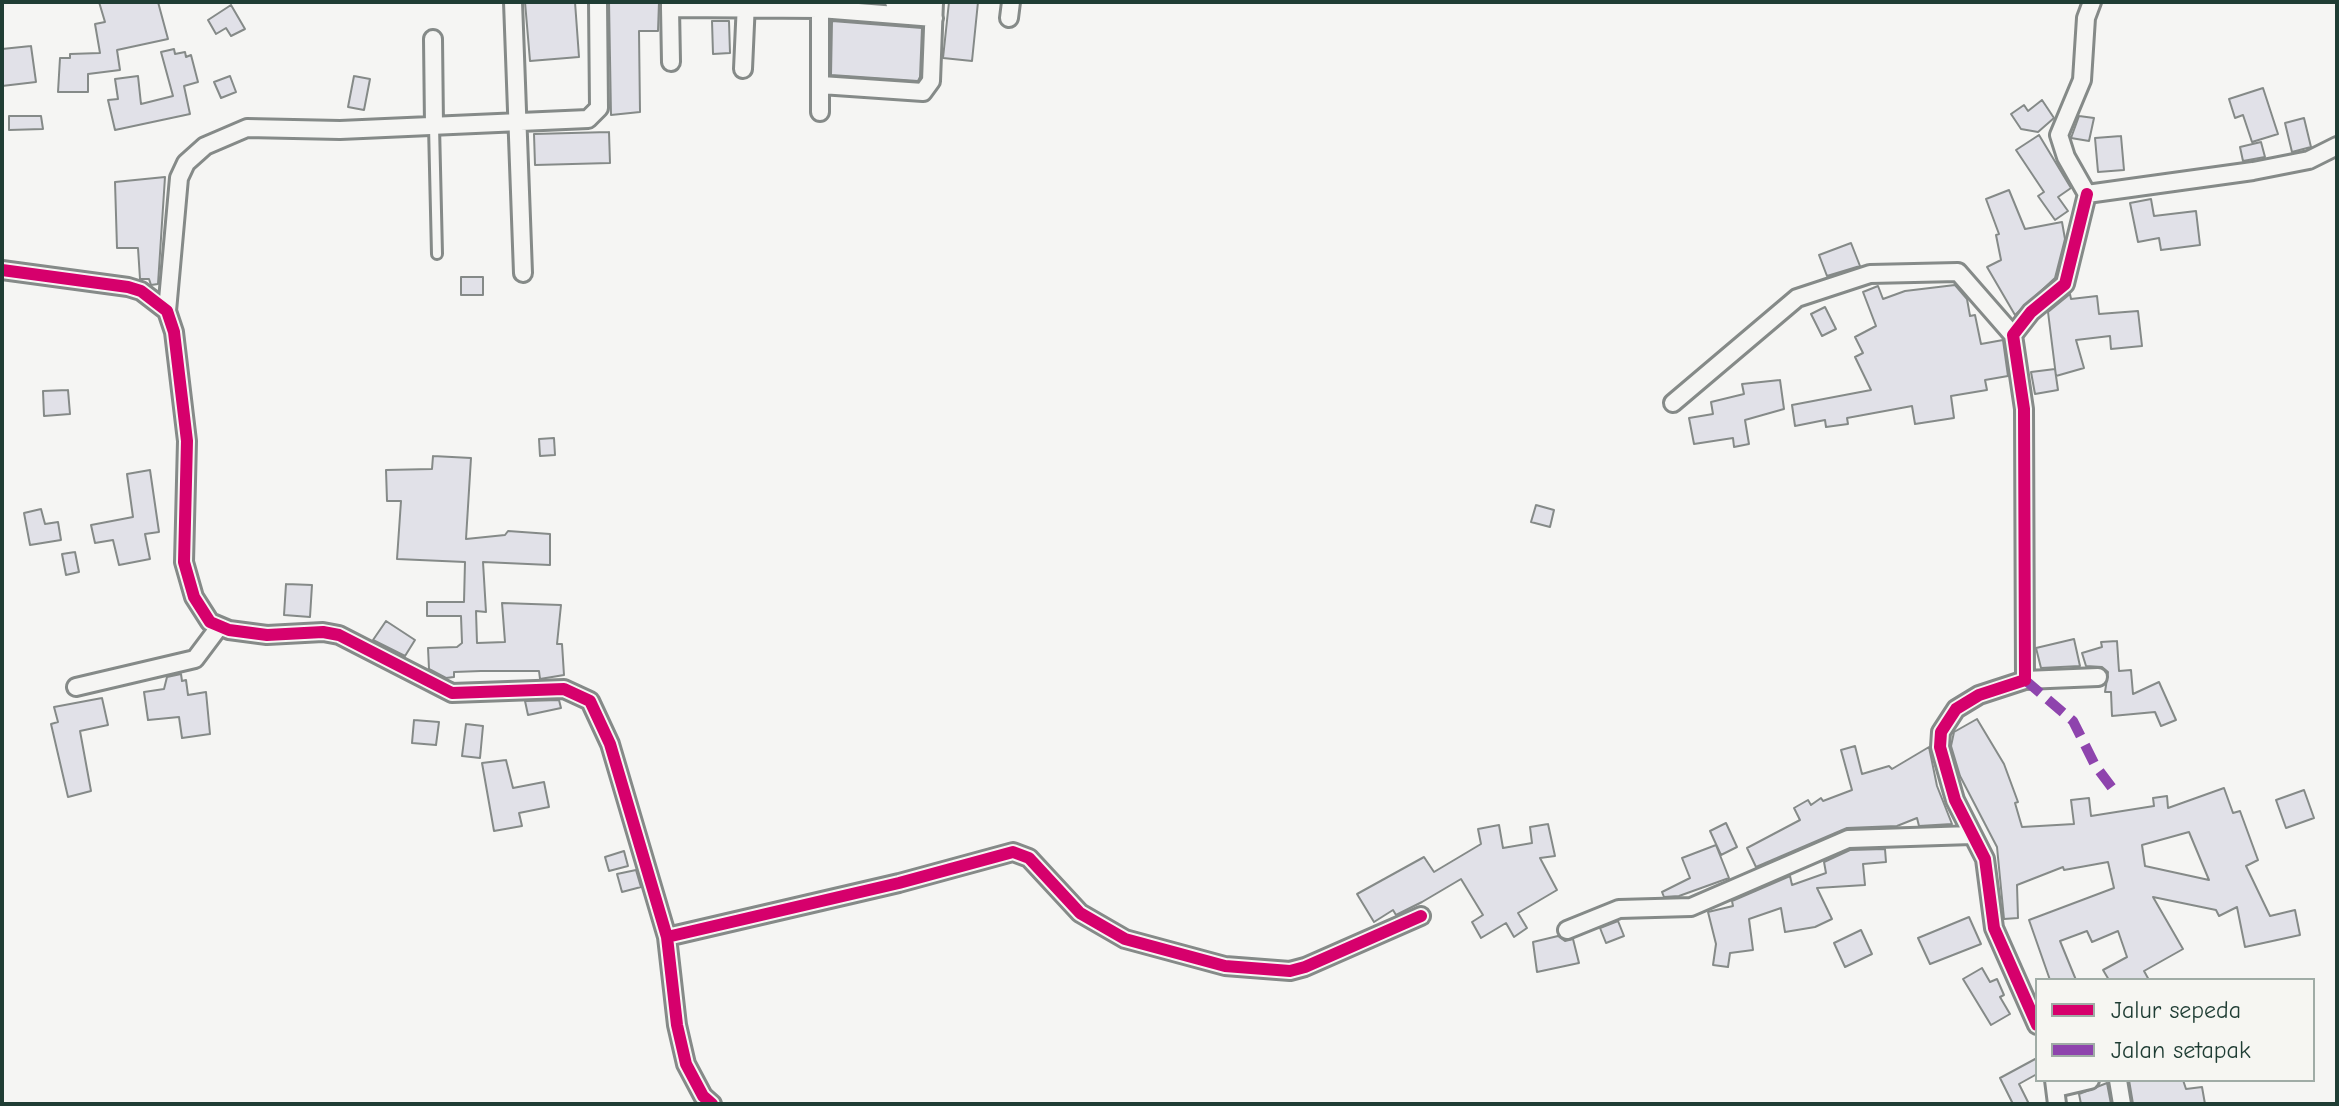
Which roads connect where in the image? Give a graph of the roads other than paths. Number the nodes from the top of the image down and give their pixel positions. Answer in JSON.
{"nodes":[{"id":1,"x":513,"y":2,"type":"edge"},
{"id":2,"x":598,"y":2,"type":"edge"},
{"id":3,"x":894,"y":2,"type":"edge"},
{"id":4,"x":2092,"y":2,"type":"edge"},
{"id":5,"x":670,"y":5,"type":"edge"},
{"id":6,"x":747,"y":6,"type":"edge"},
{"id":7,"x":820,"y":6,"type":"edge"},
{"id":8,"x":934,"y":8,"type":"edge"},
{"id":9,"x":433,"y":39,"type":"dead end"},
{"id":10,"x":671,"y":62,"type":"dead end"},
{"id":11,"x":743,"y":69,"type":"dead end"},
{"id":12,"x":821,"y":85,"type":"junction"},
{"id":13,"x":820,"y":112,"type":"dead end"},
{"id":14,"x":516,"y":120,"type":"junction"},
{"id":15,"x":434,"y":125,"type":"junction"},
{"id":16,"x":2337,"y":146,"type":"edge"},
{"id":17,"x":2087,"y":194,"type":"junction"},
{"id":18,"x":437,"y":254,"type":"dead end"},
{"id":19,"x":2,"y":270,"type":"edge"},
{"id":20,"x":523,"y":273,"type":"dead end"},
{"id":21,"x":167,"y":311,"type":"junction"},
{"id":22,"x":2013,"y":335,"type":"junction"},
{"id":23,"x":1673,"y":403,"type":"dead end"},
{"id":24,"x":219,"y":627,"type":"junction"},
{"id":25,"x":2026,"y":663,"type":"junction"},
{"id":26,"x":2098,"y":677,"type":"dead end"},
{"id":27,"x":76,"y":687,"type":"dead end"},
{"id":28,"x":1972,"y":835,"type":"junction"},
{"id":29,"x":1421,"y":916,"type":"dead end"},
{"id":30,"x":1567,"y":930,"type":"dead end"},
{"id":31,"x":667,"y":937,"type":"junction"},
{"id":32,"x":2035,"y":1020,"type":"edge"},
{"id":33,"x":2084,"y":1082,"type":"edge"},
{"id":34,"x":2118,"y":1082,"type":"edge"},
{"id":35,"x":2056,"y":1091,"type":"edge"},
{"id":36,"x":712,"y":1104,"type":"edge"},
{"id":37,"x":2122,"y":1104,"type":"edge"}],
"edges":[{"from":1,"to":14,"type":"street"},
{"from":2,"to":14,"type":"street"},
{"from":3,"to":8,"type":"street"},
{"from":4,"to":17,"type":"street"},
{"from":5,"to":6,"type":"street"},
{"from":5,"to":10,"type":"street"},
{"from":6,"to":7,"type":"street"},
{"from":6,"to":11,"type":"street"},
{"from":7,"to":8,"type":"street"},
{"from":7,"to":12,"type":"street"},
{"from":8,"to":12,"type":"street"},
{"from":9,"to":15,"type":"street"},
{"from":12,"to":13,"type":"street"},
{"from":14,"to":15,"type":"street"},
{"from":14,"to":20,"type":"street"},
{"from":15,"to":18,"type":"lane"},
{"from":15,"to":21,"type":"street"},
{"from":16,"to":17,"type":"street"},
{"from":17,"to":22,"type":"street"},
{"from":19,"to":21,"type":"street"},
{"from":21,"to":24,"type":"street"},
{"from":22,"to":23,"type":"street"},
{"from":22,"to":25,"type":"street"},
{"from":24,"to":27,"type":"street"},
{"from":24,"to":31,"type":"street"},
{"from":25,"to":26,"type":"street"},
{"from":25,"to":28,"type":"street"},
{"from":28,"to":30,"type":"street"},
{"from":28,"to":32,"type":"street"},
{"from":29,"to":31,"type":"street"},
{"from":31,"to":36,"type":"street"},
{"from":33,"to":35,"type":"street"},
{"from":34,"to":37,"type":"street"}]}
